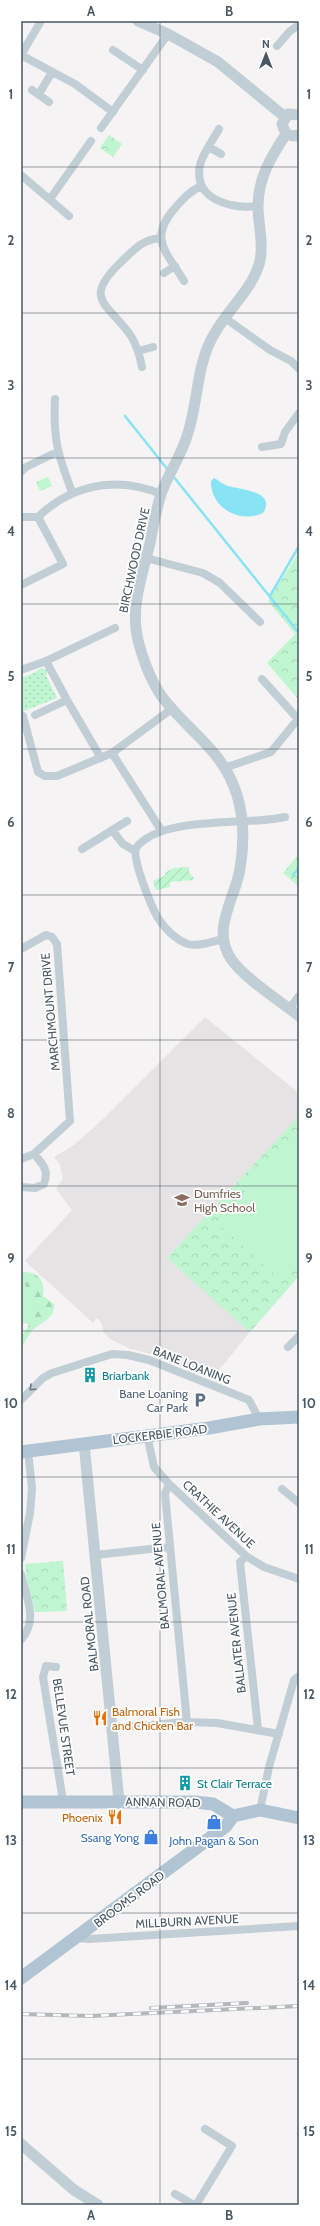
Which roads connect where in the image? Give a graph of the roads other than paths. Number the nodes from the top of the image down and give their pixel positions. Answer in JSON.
{"nodes":[{"id":1,"x":41,"y":21,"type":"edge"},
{"id":2,"x":138,"y":21,"type":"edge"},
{"id":3,"x":299,"y":25,"type":"edge"},
{"id":4,"x":168,"y":34,"type":"junction"},
{"id":5,"x":277,"y":46,"type":"dead end"},
{"id":6,"x":112,"y":50,"type":"dead end"},
{"id":7,"x":143,"y":70,"type":"junction"},
{"id":8,"x":52,"y":72,"type":"junction"},
{"id":9,"x":50,"y":102,"type":"dead end"},
{"id":10,"x":112,"y":112,"type":"junction"},
{"id":11,"x":299,"y":114,"type":"edge"},
{"id":12,"x":285,"y":117,"type":"junction"},
{"id":13,"x":101,"y":128,"type":"dead end"},
{"id":14,"x":219,"y":129,"type":"dead end"},
{"id":15,"x":286,"y":134,"type":"junction"},
{"id":16,"x":299,"y":135,"type":"edge"},
{"id":17,"x":91,"y":141,"type":"dead end"},
{"id":18,"x":209,"y":147,"type":"junction"},
{"id":19,"x":221,"y":154,"type":"dead end"},
{"id":20,"x":21,"y":175,"type":"edge"},
{"id":21,"x":201,"y":186,"type":"junction"},
{"id":22,"x":50,"y":199,"type":"junction"},
{"id":23,"x":258,"y":206,"type":"junction"},
{"id":24,"x":69,"y":216,"type":"dead end"},
{"id":25,"x":160,"y":238,"type":"junction"},
{"id":26,"x":176,"y":266,"type":"junction"},
{"id":27,"x":164,"y":273,"type":"dead end"},
{"id":28,"x":184,"y":281,"type":"dead end"},
{"id":29,"x":226,"y":318,"type":"junction"},
{"id":30,"x":153,"y":347,"type":"dead end"},
{"id":31,"x":138,"y":351,"type":"junction"},
{"id":32,"x":142,"y":367,"type":"dead end"},
{"id":33,"x":299,"y":369,"type":"edge"},
{"id":34,"x":55,"y":399,"type":"dead end"},
{"id":35,"x":299,"y":413,"type":"edge"},
{"id":36,"x":262,"y":447,"type":"dead end"},
{"id":37,"x":57,"y":452,"type":"junction"},
{"id":38,"x":21,"y":472,"type":"edge"},
{"id":39,"x":72,"y":492,"type":"junction"},
{"id":40,"x":161,"y":494,"type":"junction"},
{"id":41,"x":21,"y":517,"type":"edge"},
{"id":42,"x":38,"y":517,"type":"junction"},
{"id":43,"x":146,"y":558,"type":"junction"},
{"id":44,"x":21,"y":585,"type":"edge"},
{"id":45,"x":260,"y":622,"type":"dead end"},
{"id":46,"x":115,"y":628,"type":"dead end"},
{"id":47,"x":46,"y":661,"type":"junction"},
{"id":48,"x":21,"y":670,"type":"edge"},
{"id":49,"x":262,"y":679,"type":"dead end"},
{"id":50,"x":67,"y":700,"type":"junction"},
{"id":51,"x":173,"y":708,"type":"junction"},
{"id":52,"x":35,"y":715,"type":"dead end"},
{"id":53,"x":23,"y":716,"type":"dead end"},
{"id":54,"x":299,"y":719,"type":"edge"},
{"id":55,"x":112,"y":753,"type":"junction"},
{"id":56,"x":101,"y":758,"type":"junction"},
{"id":57,"x":224,"y":768,"type":"junction"},
{"id":58,"x":285,"y":816,"type":"dead end"},
{"id":59,"x":242,"y":820,"type":"junction"},
{"id":60,"x":128,"y":821,"type":"dead end"},
{"id":61,"x":112,"y":830,"type":"junction"},
{"id":62,"x":161,"y":830,"type":"junction"},
{"id":63,"x":82,"y":849,"type":"dead end"},
{"id":64,"x":135,"y":851,"type":"junction"},
{"id":65,"x":224,"y":939,"type":"junction"},
{"id":66,"x":21,"y":949,"type":"edge"},
{"id":67,"x":299,"y":996,"type":"edge"},
{"id":68,"x":290,"y":1008,"type":"junction"},
{"id":69,"x":299,"y":1016,"type":"edge"},
{"id":70,"x":34,"y":1154,"type":"junction"},
{"id":71,"x":21,"y":1159,"type":"edge"},
{"id":72,"x":21,"y":1187,"type":"edge"},
{"id":73,"x":299,"y":1336,"type":"edge"},
{"id":74,"x":288,"y":1348,"type":"dead end"},
{"id":75,"x":21,"y":1400,"type":"edge"},
{"id":76,"x":299,"y":1417,"type":"edge"},
{"id":77,"x":259,"y":1419,"type":"junction"},
{"id":78,"x":147,"y":1435,"type":"junction"},
{"id":79,"x":84,"y":1443,"type":"junction"},
{"id":80,"x":24,"y":1452,"type":"edge"},
{"id":81,"x":169,"y":1484,"type":"junction"},
{"id":82,"x":282,"y":1488,"type":"dead end"},
{"id":83,"x":299,"y":1503,"type":"edge"},
{"id":84,"x":169,"y":1547,"type":"junction"},
{"id":85,"x":95,"y":1555,"type":"junction"},
{"id":86,"x":246,"y":1556,"type":"junction"},
{"id":87,"x":21,"y":1558,"type":"edge"},
{"id":88,"x":21,"y":1574,"type":"edge"},
{"id":89,"x":299,"y":1579,"type":"edge"},
{"id":90,"x":21,"y":1640,"type":"edge"},
{"id":91,"x":56,"y":1667,"type":"dead end"},
{"id":92,"x":299,"y":1676,"type":"edge"},
{"id":93,"x":187,"y":1722,"type":"junction"},
{"id":94,"x":113,"y":1728,"type":"junction"},
{"id":95,"x":258,"y":1729,"type":"junction"},
{"id":96,"x":279,"y":1734,"type":"junction"},
{"id":97,"x":63,"y":1801,"type":"junction"},
{"id":98,"x":119,"y":1801,"type":"junction"},
{"id":99,"x":21,"y":1802,"type":"edge"},
{"id":100,"x":260,"y":1810,"type":"junction"},
{"id":101,"x":233,"y":1816,"type":"junction"},
{"id":102,"x":299,"y":1818,"type":"edge"},
{"id":103,"x":299,"y":1926,"type":"edge"},
{"id":104,"x":77,"y":1938,"type":"junction"},
{"id":105,"x":21,"y":1978,"type":"edge"},
{"id":106,"x":206,"y":2129,"type":"dead end"},
{"id":107,"x":21,"y":2144,"type":"edge"},
{"id":108,"x":175,"y":2194,"type":"dead end"},
{"id":109,"x":98,"y":2205,"type":"edge"},
{"id":110,"x":195,"y":2205,"type":"edge"}],
"edges":[{"from":1,"to":8,"type":"street"},
{"from":2,"to":4,"type":"street"},
{"from":3,"to":5,"type":"street"},
{"from":4,"to":7,"type":"street"},
{"from":4,"to":12,"type":"street"},
{"from":6,"to":7,"type":"street"},
{"from":7,"to":10,"type":"street"},
{"from":8,"to":9,"type":"street"},
{"from":8,"to":10,"type":"street"},
{"from":10,"to":13,"type":"street"},
{"from":11,"to":12,"type":"street"},
{"from":12,"to":15,"type":"street"},
{"from":14,"to":18,"type":"street"},
{"from":15,"to":16,"type":"street"},
{"from":15,"to":23,"type":"street","name":"BIRCHWOOD DRIVE"},
{"from":17,"to":22,"type":"street"},
{"from":18,"to":19,"type":"street"},
{"from":18,"to":21,"type":"street"},
{"from":20,"to":22,"type":"street"},
{"from":21,"to":23,"type":"street"},
{"from":21,"to":25,"type":"street"},
{"from":22,"to":24,"type":"street"},
{"from":23,"to":29,"type":"street","name":"BIRCHWOOD DRIVE"},
{"from":25,"to":26,"type":"street"},
{"from":25,"to":31,"type":"street"},
{"from":26,"to":27,"type":"street"},
{"from":26,"to":28,"type":"street"},
{"from":29,"to":33,"type":"street"},
{"from":29,"to":40,"type":"street","name":"BIRCHWOOD DRIVE"},
{"from":30,"to":31,"type":"street"},
{"from":31,"to":32,"type":"street"},
{"from":34,"to":37,"type":"street"},
{"from":35,"to":36,"type":"street"},
{"from":37,"to":38,"type":"street"},
{"from":37,"to":39,"type":"street"},
{"from":39,"to":40,"type":"street"},
{"from":39,"to":42,"type":"street"},
{"from":40,"to":43,"type":"street","name":"BIRCHWOOD DRIVE"},
{"from":41,"to":42,"type":"street"},
{"from":42,"to":44,"type":"street"},
{"from":43,"to":45,"type":"street"},
{"from":43,"to":51,"type":"street","name":"BIRCHWOOD DRIVE"},
{"from":46,"to":47,"type":"street"},
{"from":47,"to":48,"type":"street"},
{"from":47,"to":50,"type":"street"},
{"from":49,"to":54,"type":"street"},
{"from":50,"to":52,"type":"street"},
{"from":50,"to":56,"type":"street"},
{"from":51,"to":55,"type":"street"},
{"from":51,"to":57,"type":"street","name":"BIRCHWOOD DRIVE"},
{"from":53,"to":56,"type":"street"},
{"from":54,"to":57,"type":"street"},
{"from":55,"to":56,"type":"street"},
{"from":55,"to":62,"type":"street"},
{"from":57,"to":59,"type":"street","name":"BIRCHWOOD DRIVE"},
{"from":58,"to":59,"type":"street"},
{"from":59,"to":62,"type":"street"},
{"from":59,"to":65,"type":"street","name":"BIRCHWOOD DRIVE"},
{"from":60,"to":61,"type":"street"},
{"from":61,"to":63,"type":"street"},
{"from":61,"to":64,"type":"street"},
{"from":62,"to":64,"type":"street"},
{"from":64,"to":65,"type":"street"},
{"from":65,"to":68,"type":"street","name":"BIRCHWOOD DRIVE"},
{"from":66,"to":70,"type":"street","name":"MARCHMOUNT DRIVE"},
{"from":67,"to":68,"type":"street"},
{"from":68,"to":69,"type":"street","name":"BIRCHWOOD DRIVE"},
{"from":70,"to":71,"type":"street"},
{"from":70,"to":72,"type":"street"},
{"from":73,"to":74,"type":"street"},
{"from":77,"to":75,"type":"street","name":"BANE LOANING","one_way":true},
{"from":76,"to":77,"type":"main road","name":"LOCKERBIE ROAD"},
{"from":77,"to":78,"type":"main road","name":"LOCKERBIE ROAD"},
{"from":78,"to":79,"type":"main road","name":"LOCKERBIE ROAD"},
{"from":78,"to":81,"type":"street"},
{"from":79,"to":80,"type":"main road","name":"LOCKERBIE ROAD"},
{"from":79,"to":85,"type":"street","name":"BALMORAL ROAD"},
{"from":80,"to":87,"type":"street"},
{"from":81,"to":84,"type":"street","name":"BALMORAL AVENUE"},
{"from":81,"to":86,"type":"street","name":"CRATHIE AVENUE"},
{"from":82,"to":83,"type":"street"},
{"from":84,"to":85,"type":"street"},
{"from":84,"to":93,"type":"street","name":"BALMORAL AVENUE"},
{"from":85,"to":94,"type":"street","name":"BALMORAL ROAD"},
{"from":86,"to":89,"type":"street","name":"CRATHIE AVENUE"},
{"from":86,"to":95,"type":"street","name":"BALLATER AVENUE"},
{"from":88,"to":90,"type":"street"},
{"from":91,"to":97,"type":"street","name":"BELLEVUE STREET"},
{"from":92,"to":96,"type":"street"},
{"from":93,"to":94,"type":"street"},
{"from":93,"to":95,"type":"street"},
{"from":94,"to":98,"type":"street","name":"BALMORAL ROAD"},
{"from":95,"to":96,"type":"street"},
{"from":96,"to":100,"type":"street"},
{"from":97,"to":98,"type":"main road","name":"ANNAN ROAD"},
{"from":97,"to":99,"type":"main road","name":"ANNAN ROAD"},
{"from":98,"to":101,"type":"main road","name":"ANNAN ROAD"},
{"from":100,"to":101,"type":"main road"},
{"from":100,"to":102,"type":"main road"},
{"from":101,"to":104,"type":"main road","name":"BROOMS ROAD"},
{"from":103,"to":104,"type":"street","name":"MILLBURN AVENUE"},
{"from":104,"to":105,"type":"main road","name":"BROOMS ROAD"},
{"from":106,"to":110,"type":"street"},
{"from":107,"to":109,"type":"street"},
{"from":108,"to":110,"type":"street"}]}
